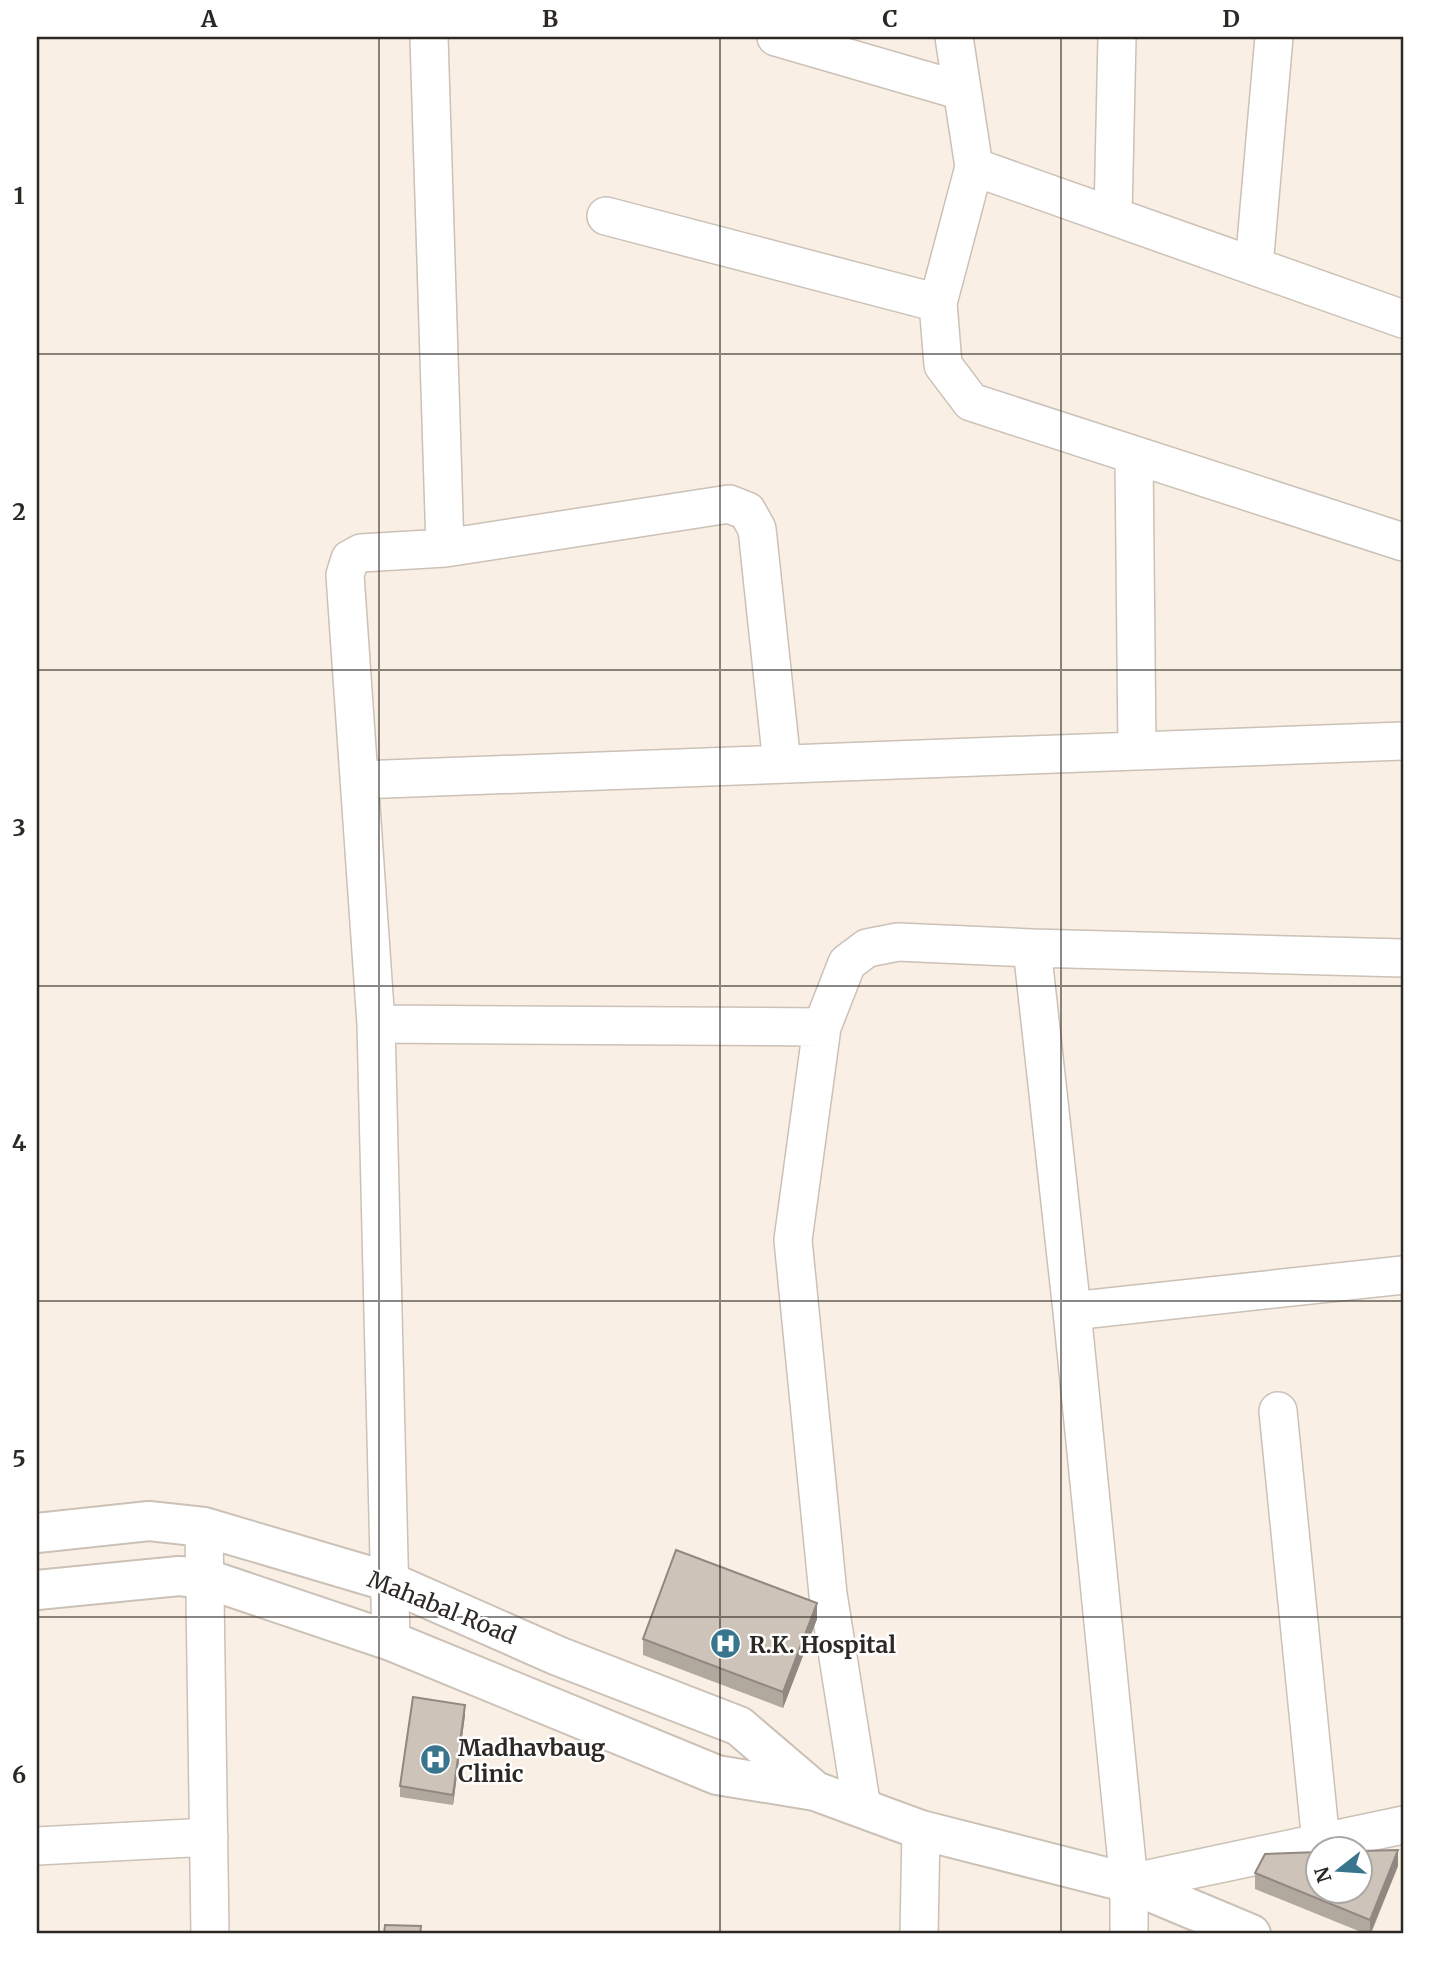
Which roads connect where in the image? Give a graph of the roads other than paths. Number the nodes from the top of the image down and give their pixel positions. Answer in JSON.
{"nodes":[{"id":1,"x":429,"y":37,"type":"edge"},
{"id":2,"x":776,"y":37,"type":"edge"},
{"id":3,"x":954,"y":37,"type":"edge"},
{"id":4,"x":1117,"y":37,"type":"edge"},
{"id":5,"x":1274,"y":37,"type":"edge"},
{"id":6,"x":962,"y":90,"type":"junction"},
{"id":7,"x":974,"y":167,"type":"junction"},
{"id":8,"x":606,"y":216,"type":"dead end"},
{"id":9,"x":1113,"y":216,"type":"junction"},
{"id":10,"x":1254,"y":266,"type":"junction"},
{"id":11,"x":938,"y":303,"type":"junction"},
{"id":12,"x":1403,"y":319,"type":"edge"},
{"id":13,"x":1134,"y":456,"type":"junction"},
{"id":14,"x":1403,"y":542,"type":"edge"},
{"id":15,"x":445,"y":548,"type":"junction"},
{"id":16,"x":1403,"y":741,"type":"edge"},
{"id":17,"x":1137,"y":751,"type":"junction"},
{"id":18,"x":782,"y":764,"type":"junction"},
{"id":19,"x":359,"y":780,"type":"junction"},
{"id":20,"x":1032,"y":948,"type":"junction"},
{"id":21,"x":1403,"y":958,"type":"edge"},
{"id":22,"x":376,"y":1024,"type":"junction"},
{"id":23,"x":822,"y":1027,"type":"junction"},
{"id":24,"x":1403,"y":1275,"type":"edge"},
{"id":25,"x":1072,"y":1311,"type":"junction"},
{"id":26,"x":1278,"y":1410,"type":"dead end"},
{"id":27,"x":204,"y":1527,"type":"junction"},
{"id":28,"x":37,"y":1533,"type":"edge"},
{"id":29,"x":207,"y":1579,"type":"junction"},
{"id":30,"x":390,"y":1583,"type":"junction"},
{"id":31,"x":37,"y":1590,"type":"edge"},
{"id":32,"x":391,"y":1641,"type":"junction"},
{"id":33,"x":815,"y":1791,"type":"junction"},
{"id":34,"x":862,"y":1808,"type":"junction"},
{"id":35,"x":1403,"y":1825,"type":"edge"},
{"id":36,"x":921,"y":1830,"type":"junction"},
{"id":37,"x":1320,"y":1834,"type":"edge"},
{"id":38,"x":1362,"y":1834,"type":"edge"},
{"id":39,"x":209,"y":1837,"type":"junction"},
{"id":40,"x":37,"y":1846,"type":"edge"},
{"id":41,"x":1304,"y":1847,"type":"edge"},
{"id":42,"x":1129,"y":1883,"type":"junction"},
{"id":43,"x":210,"y":1934,"type":"edge"},
{"id":44,"x":919,"y":1934,"type":"edge"},
{"id":45,"x":1129,"y":1934,"type":"edge"},
{"id":46,"x":1251,"y":1934,"type":"edge"}],
"edges":[{"from":1,"to":15,"type":"street"},
{"from":2,"to":6,"type":"street"},
{"from":3,"to":6,"type":"street"},
{"from":4,"to":9,"type":"street"},
{"from":5,"to":10,"type":"street"},
{"from":6,"to":7,"type":"street"},
{"from":7,"to":9,"type":"street"},
{"from":7,"to":11,"type":"street"},
{"from":8,"to":11,"type":"street"},
{"from":9,"to":10,"type":"street"},
{"from":10,"to":12,"type":"street"},
{"from":11,"to":13,"type":"street"},
{"from":13,"to":14,"type":"street"},
{"from":13,"to":17,"type":"street"},
{"from":15,"to":18,"type":"street"},
{"from":15,"to":19,"type":"street"},
{"from":16,"to":17,"type":"street"},
{"from":17,"to":18,"type":"street"},
{"from":18,"to":19,"type":"street"},
{"from":19,"to":22,"type":"street"},
{"from":20,"to":21,"type":"street"},
{"from":20,"to":23,"type":"street"},
{"from":20,"to":25,"type":"street"},
{"from":22,"to":23,"type":"street"},
{"from":22,"to":30,"type":"street"},
{"from":23,"to":34,"type":"street"},
{"from":24,"to":25,"type":"street"},
{"from":25,"to":42,"type":"street"},
{"from":26,"to":37,"type":"street"},
{"from":27,"to":28,"type":"main road","name":"Mahabal Road"},
{"from":27,"to":29,"type":"street"},
{"from":27,"to":30,"type":"main road","name":"Mahabal Road"},
{"from":29,"to":31,"type":"main road"},
{"from":29,"to":32,"type":"main road"},
{"from":29,"to":39,"type":"street"},
{"from":30,"to":32,"type":"street"},
{"from":30,"to":33,"type":"main road","name":"Mahabal Road"},
{"from":32,"to":33,"type":"main road"},
{"from":33,"to":34,"type":"main road"},
{"from":34,"to":36,"type":"main road"},
{"from":35,"to":38,"type":"street"},
{"from":36,"to":42,"type":"main road"},
{"from":36,"to":44,"type":"street"},
{"from":39,"to":40,"type":"street"},
{"from":39,"to":43,"type":"street"},
{"from":41,"to":42,"type":"street"},
{"from":42,"to":45,"type":"street"},
{"from":42,"to":46,"type":"main road"}]}
